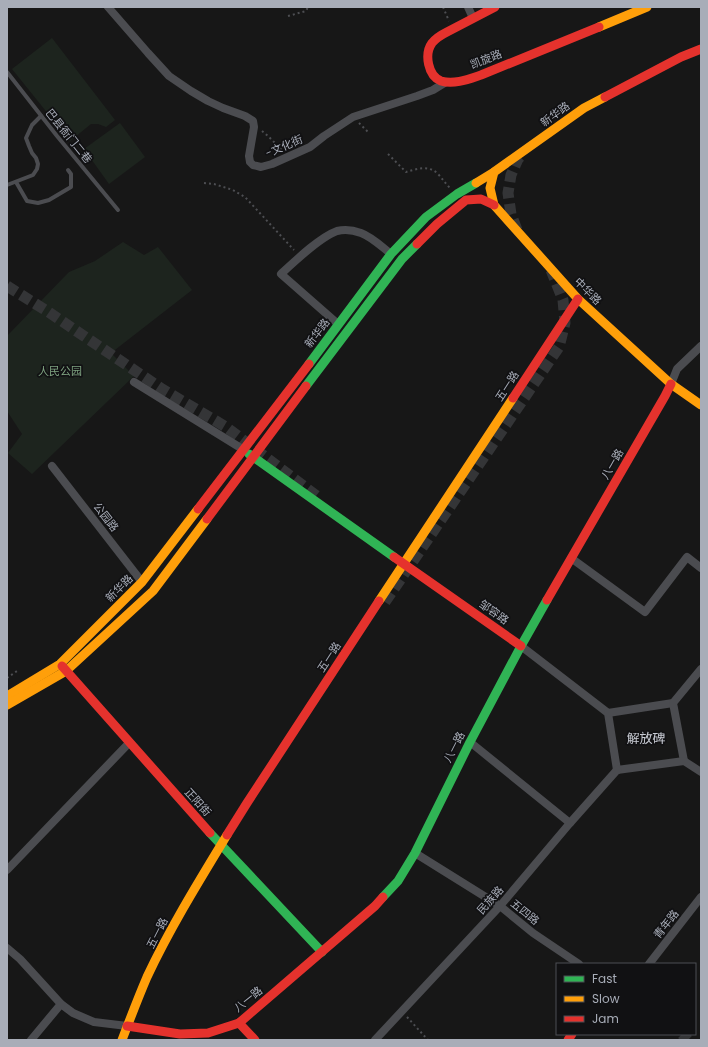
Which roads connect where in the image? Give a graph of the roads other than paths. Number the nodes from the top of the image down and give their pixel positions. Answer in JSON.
{"nodes":[{"id":1,"x":108,"y":7,"type":"edge"},
{"id":2,"x":468,"y":7,"type":"edge"},
{"id":3,"x":495,"y":7,"type":"edge"},
{"id":4,"x":647,"y":7,"type":"edge"},
{"id":5,"x":473,"y":18,"type":"junction"},
{"id":6,"x":701,"y":49,"type":"edge"},
{"id":7,"x":7,"y":72,"type":"edge"},
{"id":8,"x":446,"y":82,"type":"junction"},
{"id":9,"x":41,"y":116,"type":"junction"},
{"id":10,"x":68,"y":170,"type":"dead end"},
{"id":11,"x":494,"y":172,"type":"junction"},
{"id":12,"x":16,"y":182,"type":"junction"},
{"id":13,"x":7,"y":185,"type":"edge"},
{"id":14,"x":494,"y":206,"type":"junction"},
{"id":15,"x":118,"y":210,"type":"dead end"},
{"id":16,"x":391,"y":254,"type":"junction"},
{"id":17,"x":578,"y":299,"type":"junction"},
{"id":18,"x":338,"y":324,"type":"junction"},
{"id":19,"x":701,"y":346,"type":"edge"},
{"id":20,"x":134,"y":382,"type":"dead end"},
{"id":21,"x":670,"y":384,"type":"junction"},
{"id":22,"x":701,"y":405,"type":"edge"},
{"id":23,"x":244,"y":450,"type":"junction"},
{"id":24,"x":253,"y":458,"type":"junction"},
{"id":25,"x":52,"y":466,"type":"dead end"},
{"id":26,"x":571,"y":558,"type":"junction"},
{"id":27,"x":404,"y":564,"type":"junction"},
{"id":28,"x":701,"y":568,"type":"edge"},
{"id":29,"x":142,"y":582,"type":"junction"},
{"id":30,"x":521,"y":646,"type":"junction"},
{"id":31,"x":63,"y":667,"type":"junction"},
{"id":32,"x":701,"y":669,"type":"edge"},
{"id":33,"x":10,"y":695,"type":"edge"},
{"id":34,"x":674,"y":703,"type":"junction"},
{"id":35,"x":7,"y":705,"type":"edge"},
{"id":36,"x":608,"y":713,"type":"junction"},
{"id":37,"x":470,"y":742,"type":"junction"},
{"id":38,"x":130,"y":744,"type":"junction"},
{"id":39,"x":684,"y":761,"type":"junction"},
{"id":40,"x":617,"y":770,"type":"junction"},
{"id":41,"x":701,"y":772,"type":"edge"},
{"id":42,"x":570,"y":823,"type":"junction"},
{"id":43,"x":221,"y":846,"type":"junction"},
{"id":44,"x":415,"y":853,"type":"junction"},
{"id":45,"x":7,"y":870,"type":"edge"},
{"id":46,"x":701,"y":897,"type":"edge"},
{"id":47,"x":500,"y":906,"type":"junction"},
{"id":48,"x":7,"y":948,"type":"edge"},
{"id":49,"x":322,"y":952,"type":"junction"},
{"id":50,"x":578,"y":963,"type":"edge"},
{"id":51,"x":650,"y":963,"type":"edge"},
{"id":52,"x":61,"y":1004,"type":"junction"},
{"id":53,"x":239,"y":1022,"type":"junction"},
{"id":54,"x":127,"y":1026,"type":"junction"},
{"id":55,"x":31,"y":1040,"type":"edge"},
{"id":56,"x":122,"y":1040,"type":"edge"},
{"id":57,"x":256,"y":1040,"type":"edge"},
{"id":58,"x":375,"y":1040,"type":"edge"}],
"edges":[{"from":1,"to":8,"type":"street","name":"-文化街"},
{"from":2,"to":5,"type":"street"},
{"from":3,"to":5,"type":"street"},
{"from":4,"to":8,"type":"street","name":"凯旋路"},
{"from":5,"to":8,"type":"street"},
{"from":6,"to":11,"type":"street","name":"新华路"},
{"from":7,"to":9,"type":"lane","name":"巴县衙门二巷"},
{"from":9,"to":12,"type":"lane"},
{"from":9,"to":15,"type":"lane","name":"巴县衙门二巷"},
{"from":10,"to":12,"type":"lane"},
{"from":11,"to":14,"type":"street"},
{"from":11,"to":16,"type":"street","name":"新华路"},
{"from":12,"to":13,"type":"lane"},
{"from":14,"to":17,"type":"street","name":"中华路"},
{"from":14,"to":24,"type":"street","name":"新华路"},
{"from":16,"to":18,"type":"street","name":"新华路"},
{"from":16,"to":18,"type":"street"},
{"from":17,"to":21,"type":"street","name":"中华路"},
{"from":17,"to":27,"type":"street","name":"五一路"},
{"from":18,"to":23,"type":"street","name":"新华路"},
{"from":19,"to":21,"type":"street","name":"八一路"},
{"from":20,"to":23,"type":"street"},
{"from":21,"to":22,"type":"street","name":"中华路"},
{"from":21,"to":26,"type":"street","name":"八一路"},
{"from":23,"to":24,"type":"street","name":"邹容路"},
{"from":23,"to":29,"type":"street","name":"新华路"},
{"from":24,"to":27,"type":"street","name":"邹容路"},
{"from":24,"to":31,"type":"street","name":"新华路"},
{"from":25,"to":29,"type":"street","name":"公园路"},
{"from":26,"to":28,"type":"street"},
{"from":26,"to":30,"type":"street","name":"八一路"},
{"from":27,"to":30,"type":"street","name":"邹容路"},
{"from":27,"to":43,"type":"street","name":"五一路"},
{"from":29,"to":31,"type":"street","name":"新华路"},
{"from":30,"to":36,"type":"street","name":"邹容路"},
{"from":30,"to":37,"type":"street","name":"八一路"},
{"from":31,"to":33,"type":"street","name":"新华路"},
{"from":31,"to":38,"type":"street","name":"正阳街"},
{"from":32,"to":34,"type":"street"},
{"from":33,"to":35,"type":"street","name":"新华路"},
{"from":34,"to":36,"type":"street"},
{"from":34,"to":39,"type":"street"},
{"from":36,"to":40,"type":"street"},
{"from":37,"to":42,"type":"street"},
{"from":37,"to":44,"type":"street","name":"八一路"},
{"from":38,"to":43,"type":"street","name":"正阳街"},
{"from":38,"to":45,"type":"street"},
{"from":39,"to":40,"type":"street"},
{"from":39,"to":41,"type":"street"},
{"from":40,"to":42,"type":"street","name":"民族路"},
{"from":42,"to":47,"type":"street","name":"民族路"},
{"from":43,"to":49,"type":"street","name":"正阳街"},
{"from":43,"to":54,"type":"street","name":"五一路"},
{"from":44,"to":47,"type":"street","name":"五四路"},
{"from":44,"to":49,"type":"street","name":"八一路"},
{"from":46,"to":51,"type":"street","name":"青年路"},
{"from":47,"to":50,"type":"street","name":"五四路"},
{"from":47,"to":58,"type":"street","name":"民族路"},
{"from":48,"to":52,"type":"street"},
{"from":49,"to":53,"type":"street","name":"八一路"},
{"from":52,"to":54,"type":"street"},
{"from":52,"to":55,"type":"street"},
{"from":53,"to":54,"type":"street","name":"八一路"},
{"from":53,"to":57,"type":"street"},
{"from":54,"to":56,"type":"street","name":"五一路"}]}
